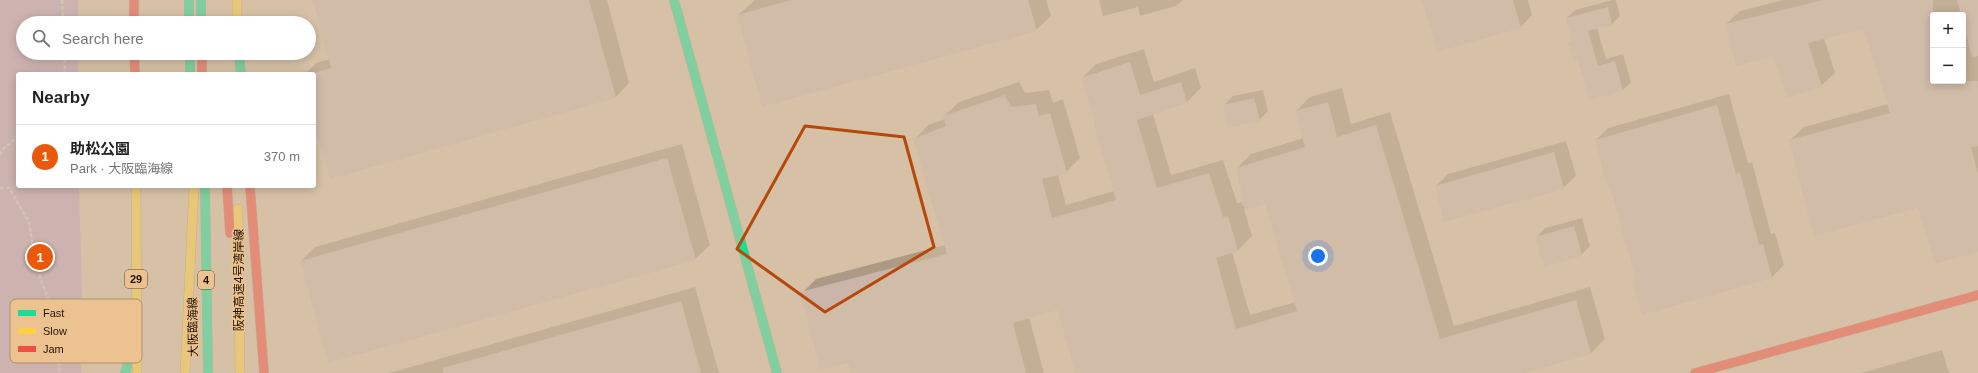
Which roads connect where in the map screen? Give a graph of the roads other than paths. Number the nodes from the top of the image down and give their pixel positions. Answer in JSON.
{"nodes":[{"id":1,"x":134,"y":0,"type":"edge"},
{"id":2,"x":189,"y":0,"type":"edge"},
{"id":3,"x":195,"y":0,"type":"edge"},
{"id":4,"x":201,"y":0,"type":"edge"},
{"id":5,"x":237,"y":0,"type":"edge"},
{"id":6,"x":674,"y":0,"type":"edge"},
{"id":7,"x":134,"y":16,"type":"edge"},
{"id":8,"x":189,"y":16,"type":"edge"},
{"id":9,"x":195,"y":16,"type":"edge"},
{"id":10,"x":202,"y":16,"type":"edge"},
{"id":11,"x":237,"y":16,"type":"edge"},
{"id":12,"x":134,"y":60,"type":"edge"},
{"id":13,"x":190,"y":60,"type":"edge"},
{"id":14,"x":195,"y":60,"type":"edge"},
{"id":15,"x":202,"y":60,"type":"edge"},
{"id":16,"x":238,"y":60,"type":"edge"},
{"id":17,"x":239,"y":60,"type":"edge"},
{"id":18,"x":134,"y":72,"type":"edge"},
{"id":19,"x":190,"y":72,"type":"edge"},
{"id":20,"x":195,"y":72,"type":"edge"},
{"id":21,"x":202,"y":72,"type":"edge"},
{"id":22,"x":238,"y":72,"type":"edge"},
{"id":23,"x":241,"y":72,"type":"edge"},
{"id":24,"x":136,"y":188,"type":"edge"},
{"id":25,"x":191,"y":188,"type":"edge"},
{"id":26,"x":194,"y":188,"type":"edge"},
{"id":27,"x":205,"y":188,"type":"edge"},
{"id":28,"x":227,"y":188,"type":"edge"},
{"id":29,"x":250,"y":188,"type":"edge"},
{"id":30,"x":238,"y":202,"type":"dead end"},
{"id":31,"x":229,"y":286,"type":"dead end"},
{"id":32,"x":1978,"y":295,"type":"edge"},
{"id":33,"x":137,"y":299,"type":"edge"},
{"id":34,"x":230,"y":323,"type":"dead end"},
{"id":35,"x":128,"y":363,"type":"edge"},
{"id":36,"x":125,"y":373,"type":"edge"},
{"id":37,"x":185,"y":373,"type":"edge"},
{"id":38,"x":193,"y":373,"type":"edge"},
{"id":39,"x":208,"y":373,"type":"edge"},
{"id":40,"x":240,"y":373,"type":"edge"},
{"id":41,"x":264,"y":373,"type":"edge"},
{"id":42,"x":777,"y":373,"type":"edge"},
{"id":43,"x":1695,"y":373,"type":"edge"}],
"edges":[{"from":1,"to":7,"type":"main road"},
{"from":2,"to":8,"type":"main road"},
{"from":3,"to":9,"type":"main road"},
{"from":4,"to":10,"type":"main road"},
{"from":5,"to":11,"type":"main road"},
{"from":6,"to":42,"type":"main road"},
{"from":12,"to":18,"type":"main road"},
{"from":13,"to":19,"type":"main road"},
{"from":14,"to":20,"type":"main road"},
{"from":15,"to":21,"type":"main road"},
{"from":16,"to":22,"type":"main road"},
{"from":17,"to":23,"type":"main road"},
{"from":24,"to":33,"type":"main road","number":"29"},
{"from":25,"to":38,"type":"main road","name":"大阪臨海線"},
{"from":26,"to":37,"type":"main road","bridge":true},
{"from":27,"to":39,"type":"main road","number":"4"},
{"from":28,"to":31,"type":"main road"},
{"from":29,"to":41,"type":"main road"},
{"from":30,"to":40,"type":"main road","name":"阪神高速4号湾岸線"},
{"from":32,"to":43,"type":"main road"},
{"from":34,"to":40,"type":"main road"},
{"from":35,"to":36,"type":"main road"}]}
